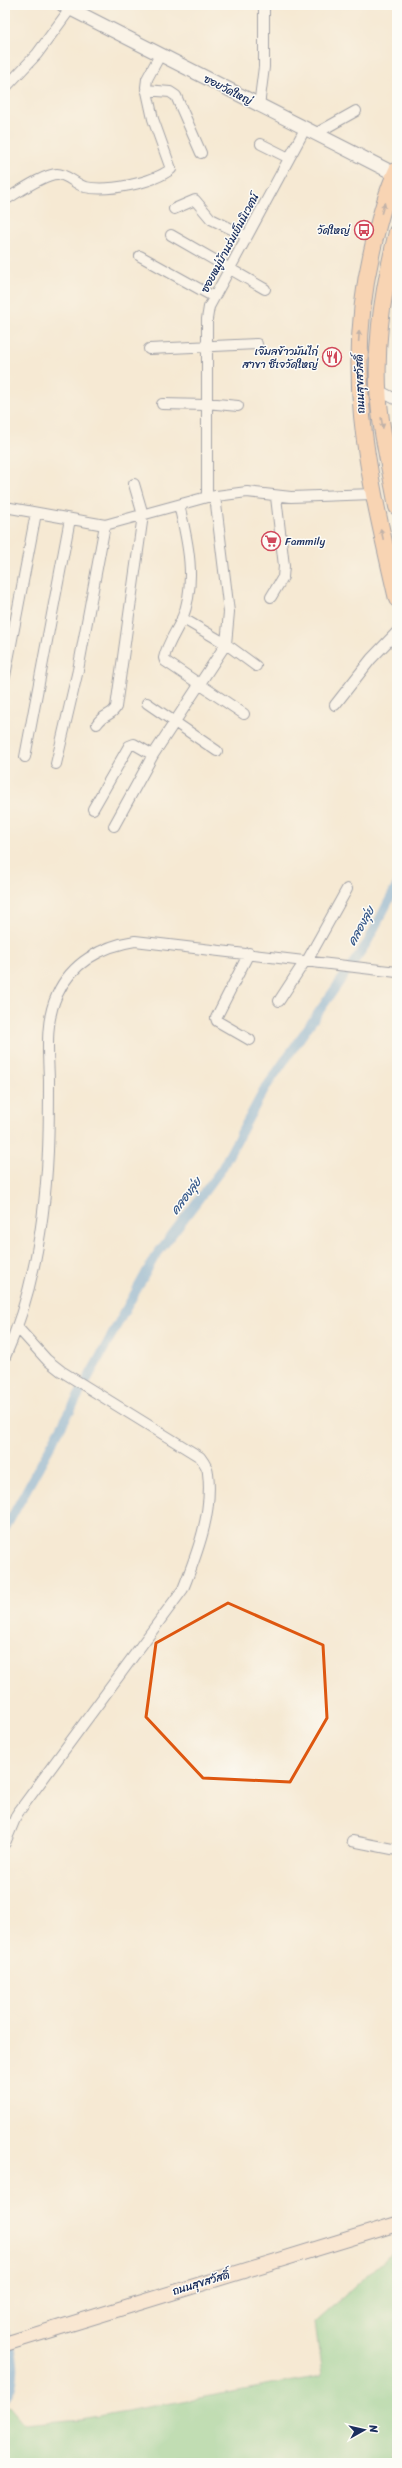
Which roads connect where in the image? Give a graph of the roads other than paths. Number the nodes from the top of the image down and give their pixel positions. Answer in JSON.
{"nodes":[{"id":1,"x":264,"y":5,"type":"edge"},
{"id":2,"x":66,"y":7,"type":"edge"},
{"id":3,"x":160,"y":55,"type":"junction"},
{"id":4,"x":5,"y":88,"type":"edge"},
{"id":5,"x":146,"y":90,"type":"junction"},
{"id":6,"x":259,"y":106,"type":"junction"},
{"id":7,"x":356,"y":111,"type":"dead end"},
{"id":8,"x":310,"y":131,"type":"junction"},
{"id":9,"x":261,"y":144,"type":"dead end"},
{"id":10,"x":201,"y":154,"type":"dead end"},
{"id":11,"x":289,"y":158,"type":"junction"},
{"id":12,"x":396,"y":172,"type":"edge"},
{"id":13,"x":5,"y":200,"type":"edge"},
{"id":14,"x":174,"y":209,"type":"dead end"},
{"id":15,"x":397,"y":232,"type":"edge"},
{"id":16,"x":171,"y":236,"type":"dead end"},
{"id":17,"x":246,"y":236,"type":"junction"},
{"id":18,"x":140,"y":256,"type":"dead end"},
{"id":19,"x":229,"y":268,"type":"junction"},
{"id":20,"x":265,"y":289,"type":"dead end"},
{"id":21,"x":214,"y":297,"type":"junction"},
{"id":22,"x":257,"y":344,"type":"dead end"},
{"id":23,"x":207,"y":346,"type":"junction"},
{"id":24,"x":149,"y":349,"type":"dead end"},
{"id":25,"x":378,"y":390,"type":"junction"},
{"id":26,"x":397,"y":400,"type":"edge"},
{"id":27,"x":162,"y":404,"type":"dead end"},
{"id":28,"x":206,"y":404,"type":"junction"},
{"id":29,"x":238,"y":406,"type":"dead end"},
{"id":30,"x":394,"y":475,"type":"edge"},
{"id":31,"x":134,"y":484,"type":"dead end"},
{"id":32,"x":373,"y":494,"type":"junction"},
{"id":33,"x":211,"y":496,"type":"junction"},
{"id":34,"x":276,"y":497,"type":"junction"},
{"id":35,"x":180,"y":505,"type":"junction"},
{"id":36,"x":5,"y":507,"type":"edge"},
{"id":37,"x":397,"y":507,"type":"edge"},
{"id":38,"x":36,"y":513,"type":"junction"},
{"id":39,"x":143,"y":515,"type":"junction"},
{"id":40,"x":70,"y":519,"type":"junction"},
{"id":41,"x":105,"y":525,"type":"junction"},
{"id":42,"x":271,"y":597,"type":"dead end"},
{"id":43,"x":397,"y":599,"type":"edge"},
{"id":44,"x":182,"y":618,"type":"junction"},
{"id":45,"x":397,"y":632,"type":"edge"},
{"id":46,"x":226,"y":644,"type":"junction"},
{"id":47,"x":256,"y":666,"type":"dead end"},
{"id":48,"x":5,"y":676,"type":"edge"},
{"id":49,"x":200,"y":684,"type":"junction"},
{"id":50,"x":147,"y":703,"type":"dead end"},
{"id":51,"x":335,"y":705,"type":"dead end"},
{"id":52,"x":244,"y":714,"type":"dead end"},
{"id":53,"x":175,"y":723,"type":"junction"},
{"id":54,"x":97,"y":724,"type":"dead end"},
{"id":55,"x":217,"y":751,"type":"dead end"},
{"id":56,"x":153,"y":755,"type":"junction"},
{"id":57,"x":25,"y":757,"type":"dead end"},
{"id":58,"x":56,"y":764,"type":"dead end"},
{"id":59,"x":93,"y":809,"type":"dead end"},
{"id":60,"x":114,"y":826,"type":"dead end"},
{"id":61,"x":347,"y":889,"type":"dead end"},
{"id":62,"x":249,"y":953,"type":"junction"},
{"id":63,"x":306,"y":961,"type":"junction"},
{"id":64,"x":397,"y":972,"type":"edge"},
{"id":65,"x":279,"y":1001,"type":"dead end"},
{"id":66,"x":250,"y":1040,"type":"dead end"},
{"id":67,"x":18,"y":1328,"type":"junction"},
{"id":68,"x":5,"y":1357,"type":"edge"},
{"id":69,"x":352,"y":1841,"type":"dead end"},
{"id":70,"x":5,"y":1843,"type":"edge"},
{"id":71,"x":397,"y":1850,"type":"edge"},
{"id":72,"x":397,"y":2224,"type":"edge"},
{"id":73,"x":10,"y":2342,"type":"edge"}],
"edges":[{"from":1,"to":6,"type":"street"},
{"from":2,"to":3,"type":"street","name":"ซอยวัดใหญ่"},
{"from":2,"to":4,"type":"street"},
{"from":3,"to":5,"type":"street"},
{"from":3,"to":6,"type":"street","name":"ซอยวัดใหญ่"},
{"from":5,"to":10,"type":"street"},
{"from":5,"to":13,"type":"street"},
{"from":6,"to":8,"type":"street","name":"ซอยวัดใหญ่"},
{"from":7,"to":8,"type":"street"},
{"from":8,"to":11,"type":"street","name":"ซอยหมู่บ้านร่มเย็นนิเวศน์"},
{"from":8,"to":12,"type":"street","name":"ซอยวัดใหญ่"},
{"from":9,"to":11,"type":"street"},
{"from":11,"to":17,"type":"street","name":"ซอยหมู่บ้านร่มเย็นนิเวศน์"},
{"from":32,"to":12,"type":"main road","name":"ถนนสุขสวัสดิ์","one_way":true},
{"from":14,"to":17,"type":"street"},
{"from":15,"to":25,"type":"main road","name":"ถนนสุขสวัสดิ์"},
{"from":16,"to":19,"type":"street"},
{"from":17,"to":19,"type":"street","name":"ซอยหมู่บ้านร่มเย็นนิเวศน์"},
{"from":18,"to":21,"type":"street"},
{"from":19,"to":20,"type":"street"},
{"from":19,"to":21,"type":"street","name":"ซอยหมู่บ้านร่มเย็นนิเวศน์"},
{"from":21,"to":23,"type":"street","name":"ซอยหมู่บ้านร่มเย็นนิเวศน์"},
{"from":22,"to":23,"type":"street"},
{"from":23,"to":24,"type":"street"},
{"from":23,"to":28,"type":"street","name":"ซอยหมู่บ้านร่มเย็นนิเวศน์"},
{"from":25,"to":26,"type":"street"},
{"from":25,"to":30,"type":"main road","name":"ถนนสุขสวัสดิ์","one_way":true},
{"from":27,"to":28,"type":"street"},
{"from":28,"to":29,"type":"street"},
{"from":28,"to":33,"type":"street","name":"ซอยหมู่บ้านร่มเย็นนิเวศน์"},
{"from":30,"to":37,"type":"main road","name":"ถนนสุขสวัสดิ์"},
{"from":31,"to":39,"type":"street"},
{"from":32,"to":34,"type":"street"},
{"from":43,"to":32,"type":"main road","name":"ถนนสุขสวัสดิ์","one_way":true},
{"from":33,"to":34,"type":"street"},
{"from":33,"to":35,"type":"street"},
{"from":33,"to":46,"type":"street","name":"ซอยหมู่บ้านร่มเย็นนิเวศน์"},
{"from":34,"to":42,"type":"street"},
{"from":35,"to":39,"type":"street"},
{"from":35,"to":44,"type":"street"},
{"from":36,"to":38,"type":"street"},
{"from":38,"to":40,"type":"street"},
{"from":38,"to":48,"type":"street"},
{"from":39,"to":41,"type":"street"},
{"from":39,"to":54,"type":"street"},
{"from":40,"to":41,"type":"street"},
{"from":40,"to":57,"type":"street"},
{"from":41,"to":58,"type":"street"},
{"from":44,"to":46,"type":"street"},
{"from":44,"to":49,"type":"street"},
{"from":45,"to":51,"type":"street"},
{"from":46,"to":47,"type":"street"},
{"from":46,"to":49,"type":"street"},
{"from":49,"to":52,"type":"street"},
{"from":49,"to":53,"type":"street"},
{"from":50,"to":53,"type":"street"},
{"from":53,"to":55,"type":"street"},
{"from":53,"to":56,"type":"street"},
{"from":56,"to":59,"type":"street"},
{"from":56,"to":60,"type":"street"},
{"from":61,"to":63,"type":"street"},
{"from":62,"to":63,"type":"street"},
{"from":62,"to":66,"type":"street"},
{"from":62,"to":67,"type":"street"},
{"from":63,"to":64,"type":"street"},
{"from":63,"to":65,"type":"street"},
{"from":67,"to":68,"type":"street"},
{"from":67,"to":70,"type":"street"},
{"from":69,"to":71,"type":"street"},
{"from":72,"to":73,"type":"main road","name":"ถนนสุขสวัสดิ์"}]}
